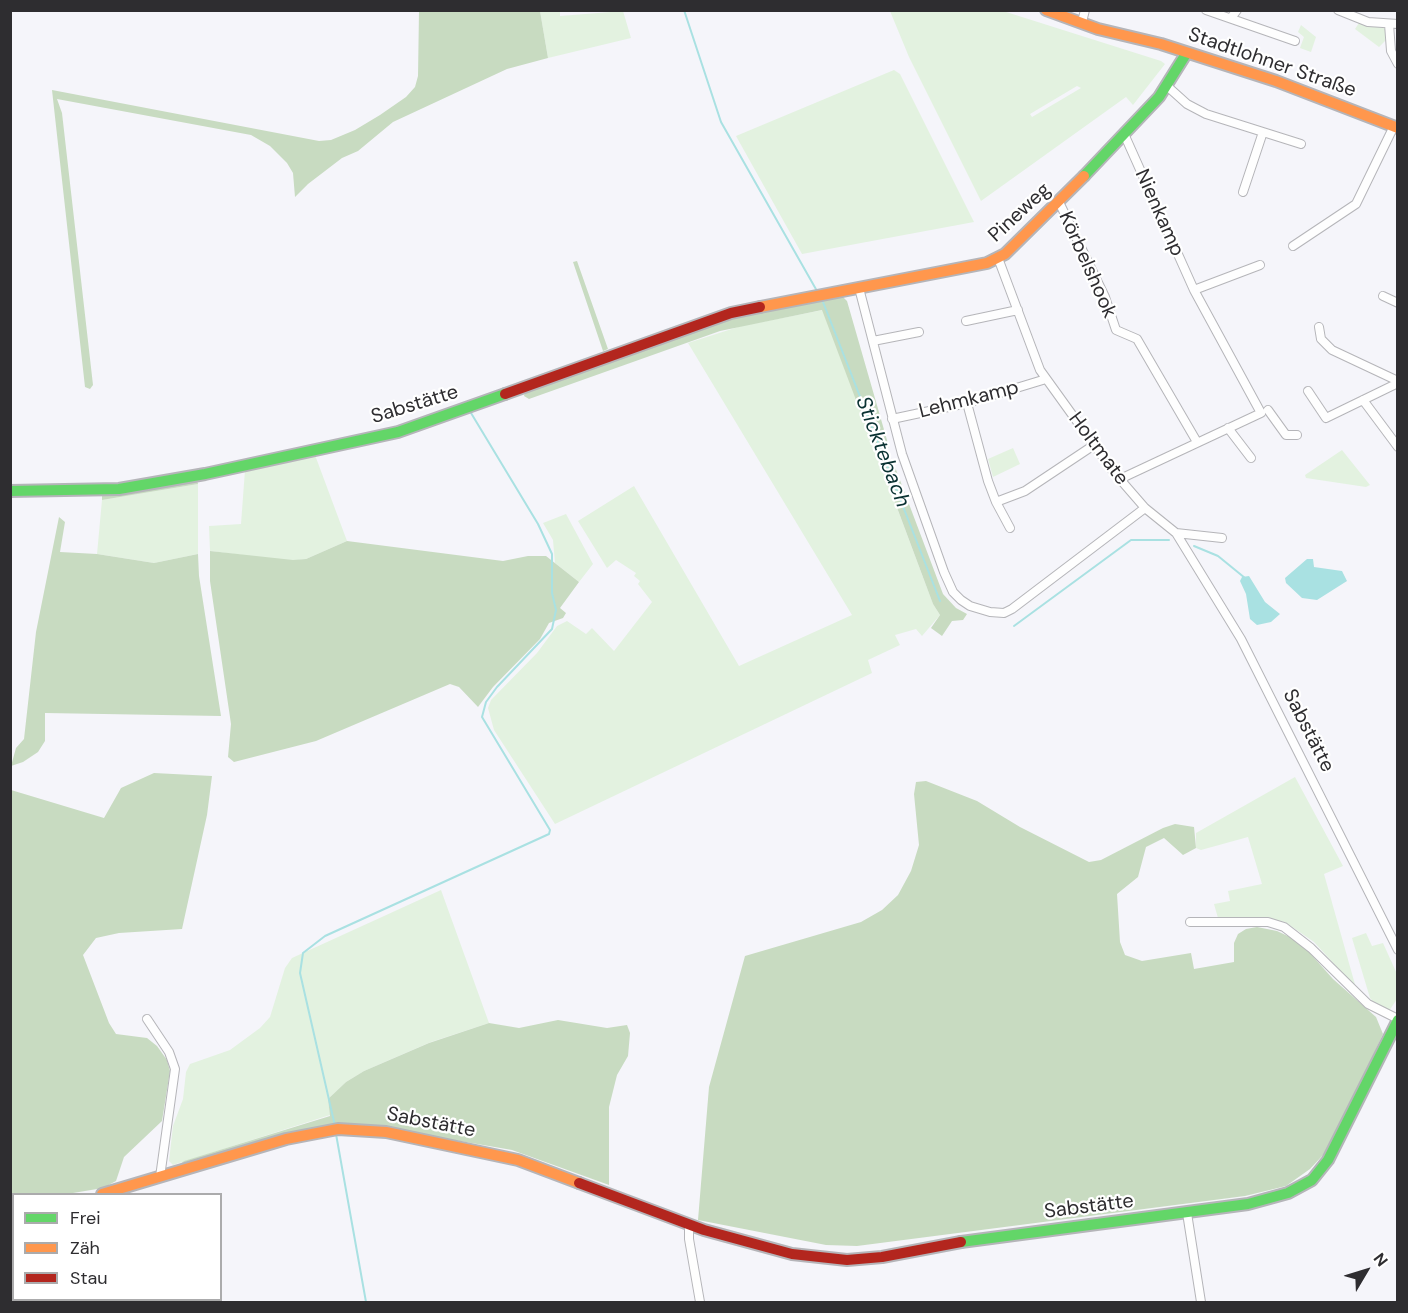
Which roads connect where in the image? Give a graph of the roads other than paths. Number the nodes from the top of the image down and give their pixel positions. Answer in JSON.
{"nodes":[{"id":1,"x":1046,"y":10,"type":"edge"},
{"id":2,"x":1085,"y":10,"type":"edge"},
{"id":3,"x":1206,"y":10,"type":"edge"},
{"id":4,"x":1237,"y":10,"type":"edge"},
{"id":5,"x":1338,"y":10,"type":"edge"},
{"id":6,"x":1231,"y":18,"type":"junction"},
{"id":7,"x":1082,"y":22,"type":"junction"},
{"id":8,"x":1394,"y":24,"type":"edge"},
{"id":9,"x":1295,"y":41,"type":"dead end"},
{"id":10,"x":1186,"y":54,"type":"junction"},
{"id":11,"x":1398,"y":64,"type":"edge"},
{"id":12,"x":1167,"y":86,"type":"junction"},
{"id":13,"x":1396,"y":127,"type":"edge"},
{"id":14,"x":1263,"y":132,"type":"junction"},
{"id":15,"x":1125,"y":136,"type":"junction"},
{"id":16,"x":1301,"y":144,"type":"dead end"},
{"id":17,"x":1243,"y":192,"type":"dead end"},
{"id":18,"x":1059,"y":202,"type":"junction"},
{"id":19,"x":1293,"y":246,"type":"dead end"},
{"id":20,"x":998,"y":258,"type":"junction"},
{"id":21,"x":1260,"y":265,"type":"dead end"},
{"id":22,"x":859,"y":288,"type":"junction"},
{"id":23,"x":1194,"y":290,"type":"junction"},
{"id":24,"x":817,"y":296,"type":"joint"},
{"id":25,"x":1383,"y":296,"type":"dead end"},
{"id":26,"x":1398,"y":303,"type":"edge"},
{"id":27,"x":1018,"y":310,"type":"junction"},
{"id":28,"x":966,"y":321,"type":"dead end"},
{"id":29,"x":1319,"y":327,"type":"dead end"},
{"id":30,"x":919,"y":332,"type":"dead end"},
{"id":31,"x":873,"y":341,"type":"junction"},
{"id":32,"x":1046,"y":379,"type":"junction"},
{"id":33,"x":1398,"y":382,"type":"edge"},
{"id":34,"x":1308,"y":391,"type":"dead end"},
{"id":35,"x":1363,"y":400,"type":"junction"},
{"id":36,"x":967,"y":403,"type":"junction"},
{"id":37,"x":1268,"y":410,"type":"junction"},
{"id":38,"x":892,"y":419,"type":"junction"},
{"id":39,"x":1228,"y":428,"type":"junction"},
{"id":40,"x":1297,"y":435,"type":"dead end"},
{"id":41,"x":1197,"y":442,"type":"junction"},
{"id":42,"x":1094,"y":445,"type":"junction"},
{"id":43,"x":1398,"y":447,"type":"edge"},
{"id":44,"x":1251,"y":458,"type":"dead end"},
{"id":45,"x":1120,"y":479,"type":"junction"},
{"id":46,"x":10,"y":491,"type":"edge"},
{"id":47,"x":996,"y":502,"type":"junction"},
{"id":48,"x":1145,"y":508,"type":"junction"},
{"id":49,"x":1010,"y":528,"type":"dead end"},
{"id":50,"x":1176,"y":533,"type":"junction"},
{"id":51,"x":1222,"y":538,"type":"dead end"},
{"id":52,"x":1190,"y":922,"type":"dead end"},
{"id":53,"x":1398,"y":950,"type":"edge"},
{"id":54,"x":147,"y":1019,"type":"dead end"},
{"id":55,"x":1398,"y":1020,"type":"edge"},
{"id":56,"x":160,"y":1177,"type":"junction"},
{"id":57,"x":105,"y":1193,"type":"edge"},
{"id":58,"x":1187,"y":1212,"type":"junction"},
{"id":59,"x":690,"y":1225,"type":"junction"},
{"id":60,"x":700,"y":1302,"type":"edge"},
{"id":61,"x":1202,"y":1302,"type":"edge"}],
"edges":[{"from":1,"to":7,"type":"street","name":"Stadtlohner Straße"},
{"from":2,"to":7,"type":"street"},
{"from":3,"to":6,"type":"street"},
{"from":4,"to":6,"type":"street"},
{"from":5,"to":8,"type":"street"},
{"from":6,"to":9,"type":"street"},
{"from":7,"to":10,"type":"street","name":"Stadtlohner Straße"},
{"from":8,"to":11,"type":"street"},
{"from":10,"to":12,"type":"street","name":"Pineweg"},
{"from":10,"to":13,"type":"street","name":"Stadtlohner Straße"},
{"from":12,"to":14,"type":"street"},
{"from":12,"to":15,"type":"street","name":"Pineweg"},
{"from":13,"to":19,"type":"street"},
{"from":14,"to":16,"type":"street"},
{"from":14,"to":17,"type":"street"},
{"from":15,"to":18,"type":"street","name":"Pineweg"},
{"from":15,"to":23,"type":"street","name":"Nienkamp"},
{"from":18,"to":20,"type":"street","name":"Pineweg"},
{"from":18,"to":41,"type":"street","name":"Körbelshook"},
{"from":20,"to":22,"type":"street","name":"Pineweg"},
{"from":20,"to":27,"type":"street","name":"Holtmate"},
{"from":21,"to":23,"type":"street"},
{"from":22,"to":24,"type":"street","name":"Pineweg"},
{"from":22,"to":31,"type":"street"},
{"from":23,"to":37,"type":"street","name":"Nienkamp"},
{"from":24,"to":46,"type":"street","name":"Sabstätte"},
{"from":25,"to":26,"type":"street"},
{"from":27,"to":28,"type":"street"},
{"from":27,"to":32,"type":"street","name":"Holtmate"},
{"from":29,"to":33,"type":"street"},
{"from":30,"to":31,"type":"street"},
{"from":31,"to":38,"type":"street"},
{"from":32,"to":36,"type":"street","name":"Lehmkamp"},
{"from":32,"to":42,"type":"street","name":"Holtmate"},
{"from":33,"to":35,"type":"street"},
{"from":34,"to":35,"type":"street"},
{"from":35,"to":43,"type":"street"},
{"from":36,"to":38,"type":"street","name":"Lehmkamp"},
{"from":36,"to":47,"type":"street"},
{"from":37,"to":39,"type":"street"},
{"from":37,"to":40,"type":"street","name":"Nienkamp"},
{"from":38,"to":48,"type":"street"},
{"from":39,"to":41,"type":"street"},
{"from":39,"to":44,"type":"street"},
{"from":41,"to":45,"type":"street"},
{"from":42,"to":45,"type":"street","name":"Holtmate"},
{"from":42,"to":47,"type":"street"},
{"from":45,"to":48,"type":"street","name":"Holtmate"},
{"from":47,"to":49,"type":"street"},
{"from":48,"to":50,"type":"street","name":"Holtmate"},
{"from":50,"to":51,"type":"street"},
{"from":50,"to":53,"type":"street","name":"Sabstätte"},
{"from":52,"to":55,"type":"street","name":"Sabstätte"},
{"from":54,"to":56,"type":"street"},
{"from":55,"to":58,"type":"street","name":"Sabstätte"},
{"from":56,"to":57,"type":"street","name":"Sabstätte"},
{"from":56,"to":59,"type":"street","name":"Sabstätte"},
{"from":58,"to":59,"type":"street","name":"Sabstätte"},
{"from":58,"to":61,"type":"street"},
{"from":59,"to":60,"type":"street"}]}
